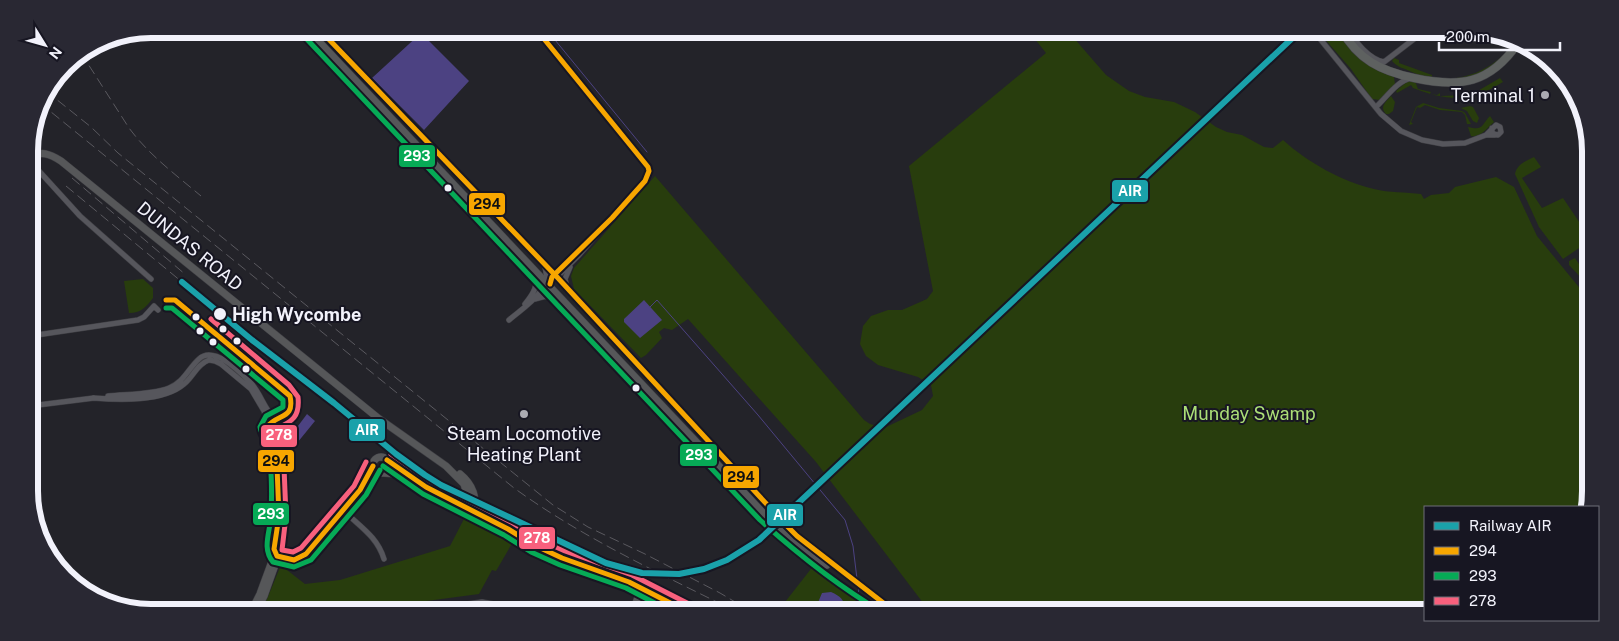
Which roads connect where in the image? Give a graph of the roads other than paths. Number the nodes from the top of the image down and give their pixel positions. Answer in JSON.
{"nodes":[{"id":1,"x":316,"y":38,"type":"edge"},
{"id":2,"x":328,"y":38,"type":"edge"},
{"id":3,"x":543,"y":38,"type":"edge"},
{"id":4,"x":1319,"y":38,"type":"edge"},
{"id":5,"x":1347,"y":38,"type":"edge"},
{"id":6,"x":1354,"y":38,"type":"edge"},
{"id":7,"x":1416,"y":38,"type":"edge"},
{"id":8,"x":1514,"y":47,"type":"edge"},
{"id":9,"x":1392,"y":73,"type":"junction"},
{"id":10,"x":1413,"y":78,"type":"junction"},
{"id":11,"x":1396,"y":87,"type":"junction"},
{"id":12,"x":1376,"y":107,"type":"junction"},
{"id":13,"x":1486,"y":135,"type":"junction"},
{"id":14,"x":38,"y":154,"type":"edge"},
{"id":15,"x":38,"y":169,"type":"edge"},
{"id":16,"x":592,"y":240,"type":"junction"},
{"id":17,"x":578,"y":256,"type":"junction"},
{"id":18,"x":529,"y":264,"type":"junction"},
{"id":19,"x":150,"y":279,"type":"dead end"},
{"id":20,"x":551,"y":279,"type":"junction"},
{"id":21,"x":570,"y":292,"type":"junction"},
{"id":22,"x":532,"y":301,"type":"junction"},
{"id":23,"x":154,"y":306,"type":"dead end"},
{"id":24,"x":574,"y":312,"type":"junction"},
{"id":25,"x":38,"y":335,"type":"edge"},
{"id":26,"x":93,"y":398,"type":"junction"},
{"id":27,"x":38,"y":405,"type":"edge"},
{"id":28,"x":276,"y":420,"type":"junction"},
{"id":29,"x":268,"y":427,"type":"junction"},
{"id":30,"x":282,"y":432,"type":"junction"},
{"id":31,"x":270,"y":434,"type":"junction"},
{"id":32,"x":387,"y":460,"type":"junction"},
{"id":33,"x":372,"y":466,"type":"junction"},
{"id":34,"x":446,"y":466,"type":"junction"},
{"id":35,"x":383,"y":473,"type":"junction"},
{"id":36,"x":404,"y":475,"type":"junction"},
{"id":37,"x":360,"y":490,"type":"junction"},
{"id":38,"x":474,"y":493,"type":"junction"},
{"id":39,"x":466,"y":498,"type":"junction"},
{"id":40,"x":457,"y":504,"type":"junction"},
{"id":41,"x":343,"y":510,"type":"junction"},
{"id":42,"x":467,"y":511,"type":"junction"},
{"id":43,"x":478,"y":514,"type":"junction"},
{"id":44,"x":518,"y":537,"type":"junction"},
{"id":45,"x":278,"y":556,"type":"junction"},
{"id":46,"x":384,"y":559,"type":"dead end"},
{"id":47,"x":643,"y":590,"type":"junction"},
{"id":48,"x":882,"y":603,"type":"edge"},
{"id":49,"x":883,"y":603,"type":"edge"},
{"id":50,"x":255,"y":604,"type":"edge"},
{"id":51,"x":260,"y":604,"type":"edge"},
{"id":52,"x":470,"y":604,"type":"edge"},
{"id":53,"x":492,"y":604,"type":"edge"},
{"id":54,"x":637,"y":604,"type":"edge"},
{"id":55,"x":671,"y":604,"type":"edge"}],
"edges":[{"from":1,"to":18,"type":"main road"},
{"from":2,"to":20,"type":"main road"},
{"from":3,"to":16,"type":"street"},
{"from":4,"to":12,"type":"street"},
{"from":5,"to":9,"type":"main road"},
{"from":6,"to":7,"type":"street"},
{"from":8,"to":10,"type":"main road"},
{"from":9,"to":10,"type":"main road"},
{"from":9,"to":11,"type":"street"},
{"from":10,"to":11,"type":"street"},
{"from":11,"to":12,"type":"street"},
{"from":12,"to":13,"type":"street"},
{"from":13,"to":13,"type":"street"},
{"from":14,"to":34,"type":"main road","name":"DUNDAS ROAD"},
{"from":15,"to":19,"type":"street","name":"DUNDAS ROAD"},
{"from":16,"to":17,"type":"street"},
{"from":16,"to":20,"type":"street"},
{"from":17,"to":20,"type":"street"},
{"from":17,"to":21,"type":"street"},
{"from":18,"to":20,"type":"main road"},
{"from":18,"to":22,"type":"street"},
{"from":20,"to":21,"type":"main road"},
{"from":20,"to":22,"type":"street"},
{"from":20,"to":24,"type":"main road"},
{"from":21,"to":49,"type":"main road"},
{"from":22,"to":24,"type":"street"},
{"from":23,"to":25,"type":"street"},
{"from":24,"to":48,"type":"main road"},
{"from":26,"to":27,"type":"street"},
{"from":26,"to":28,"type":"street"},
{"from":26,"to":29,"type":"street"},
{"from":28,"to":29,"type":"street"},
{"from":28,"to":30,"type":"street"},
{"from":29,"to":31,"type":"street"},
{"from":30,"to":31,"type":"street"},
{"from":30,"to":45,"type":"street"},
{"from":31,"to":45,"type":"street"},
{"from":32,"to":33,"type":"main road"},
{"from":32,"to":35,"type":"main road"},
{"from":32,"to":36,"type":"main road"},
{"from":33,"to":35,"type":"main road"},
{"from":33,"to":37,"type":"main road"},
{"from":34,"to":38,"type":"main road","name":"DUNDAS ROAD"},
{"from":34,"to":39,"type":"main road","name":"DUNDAS ROAD"},
{"from":35,"to":36,"type":"main road"},
{"from":35,"to":37,"type":"main road"},
{"from":36,"to":40,"type":"main road"},
{"from":36,"to":42,"type":"main road"},
{"from":37,"to":41,"type":"main road"},
{"from":38,"to":42,"type":"main road"},
{"from":38,"to":43,"type":"main road","name":"DUNDAS ROAD"},
{"from":39,"to":40,"type":"main road"},
{"from":39,"to":42,"type":"main road","name":"DUNDAS ROAD"},
{"from":40,"to":42,"type":"main road"},
{"from":41,"to":45,"type":"main road"},
{"from":41,"to":46,"type":"street"},
{"from":42,"to":43,"type":"main road"},
{"from":42,"to":44,"type":"main road"},
{"from":43,"to":44,"type":"main road"},
{"from":44,"to":47,"type":"main road"},
{"from":45,"to":50,"type":"main road"},
{"from":45,"to":51,"type":"main road"},
{"from":47,"to":54,"type":"main road"},
{"from":47,"to":55,"type":"main road"},
{"from":52,"to":53,"type":"street"}]}
